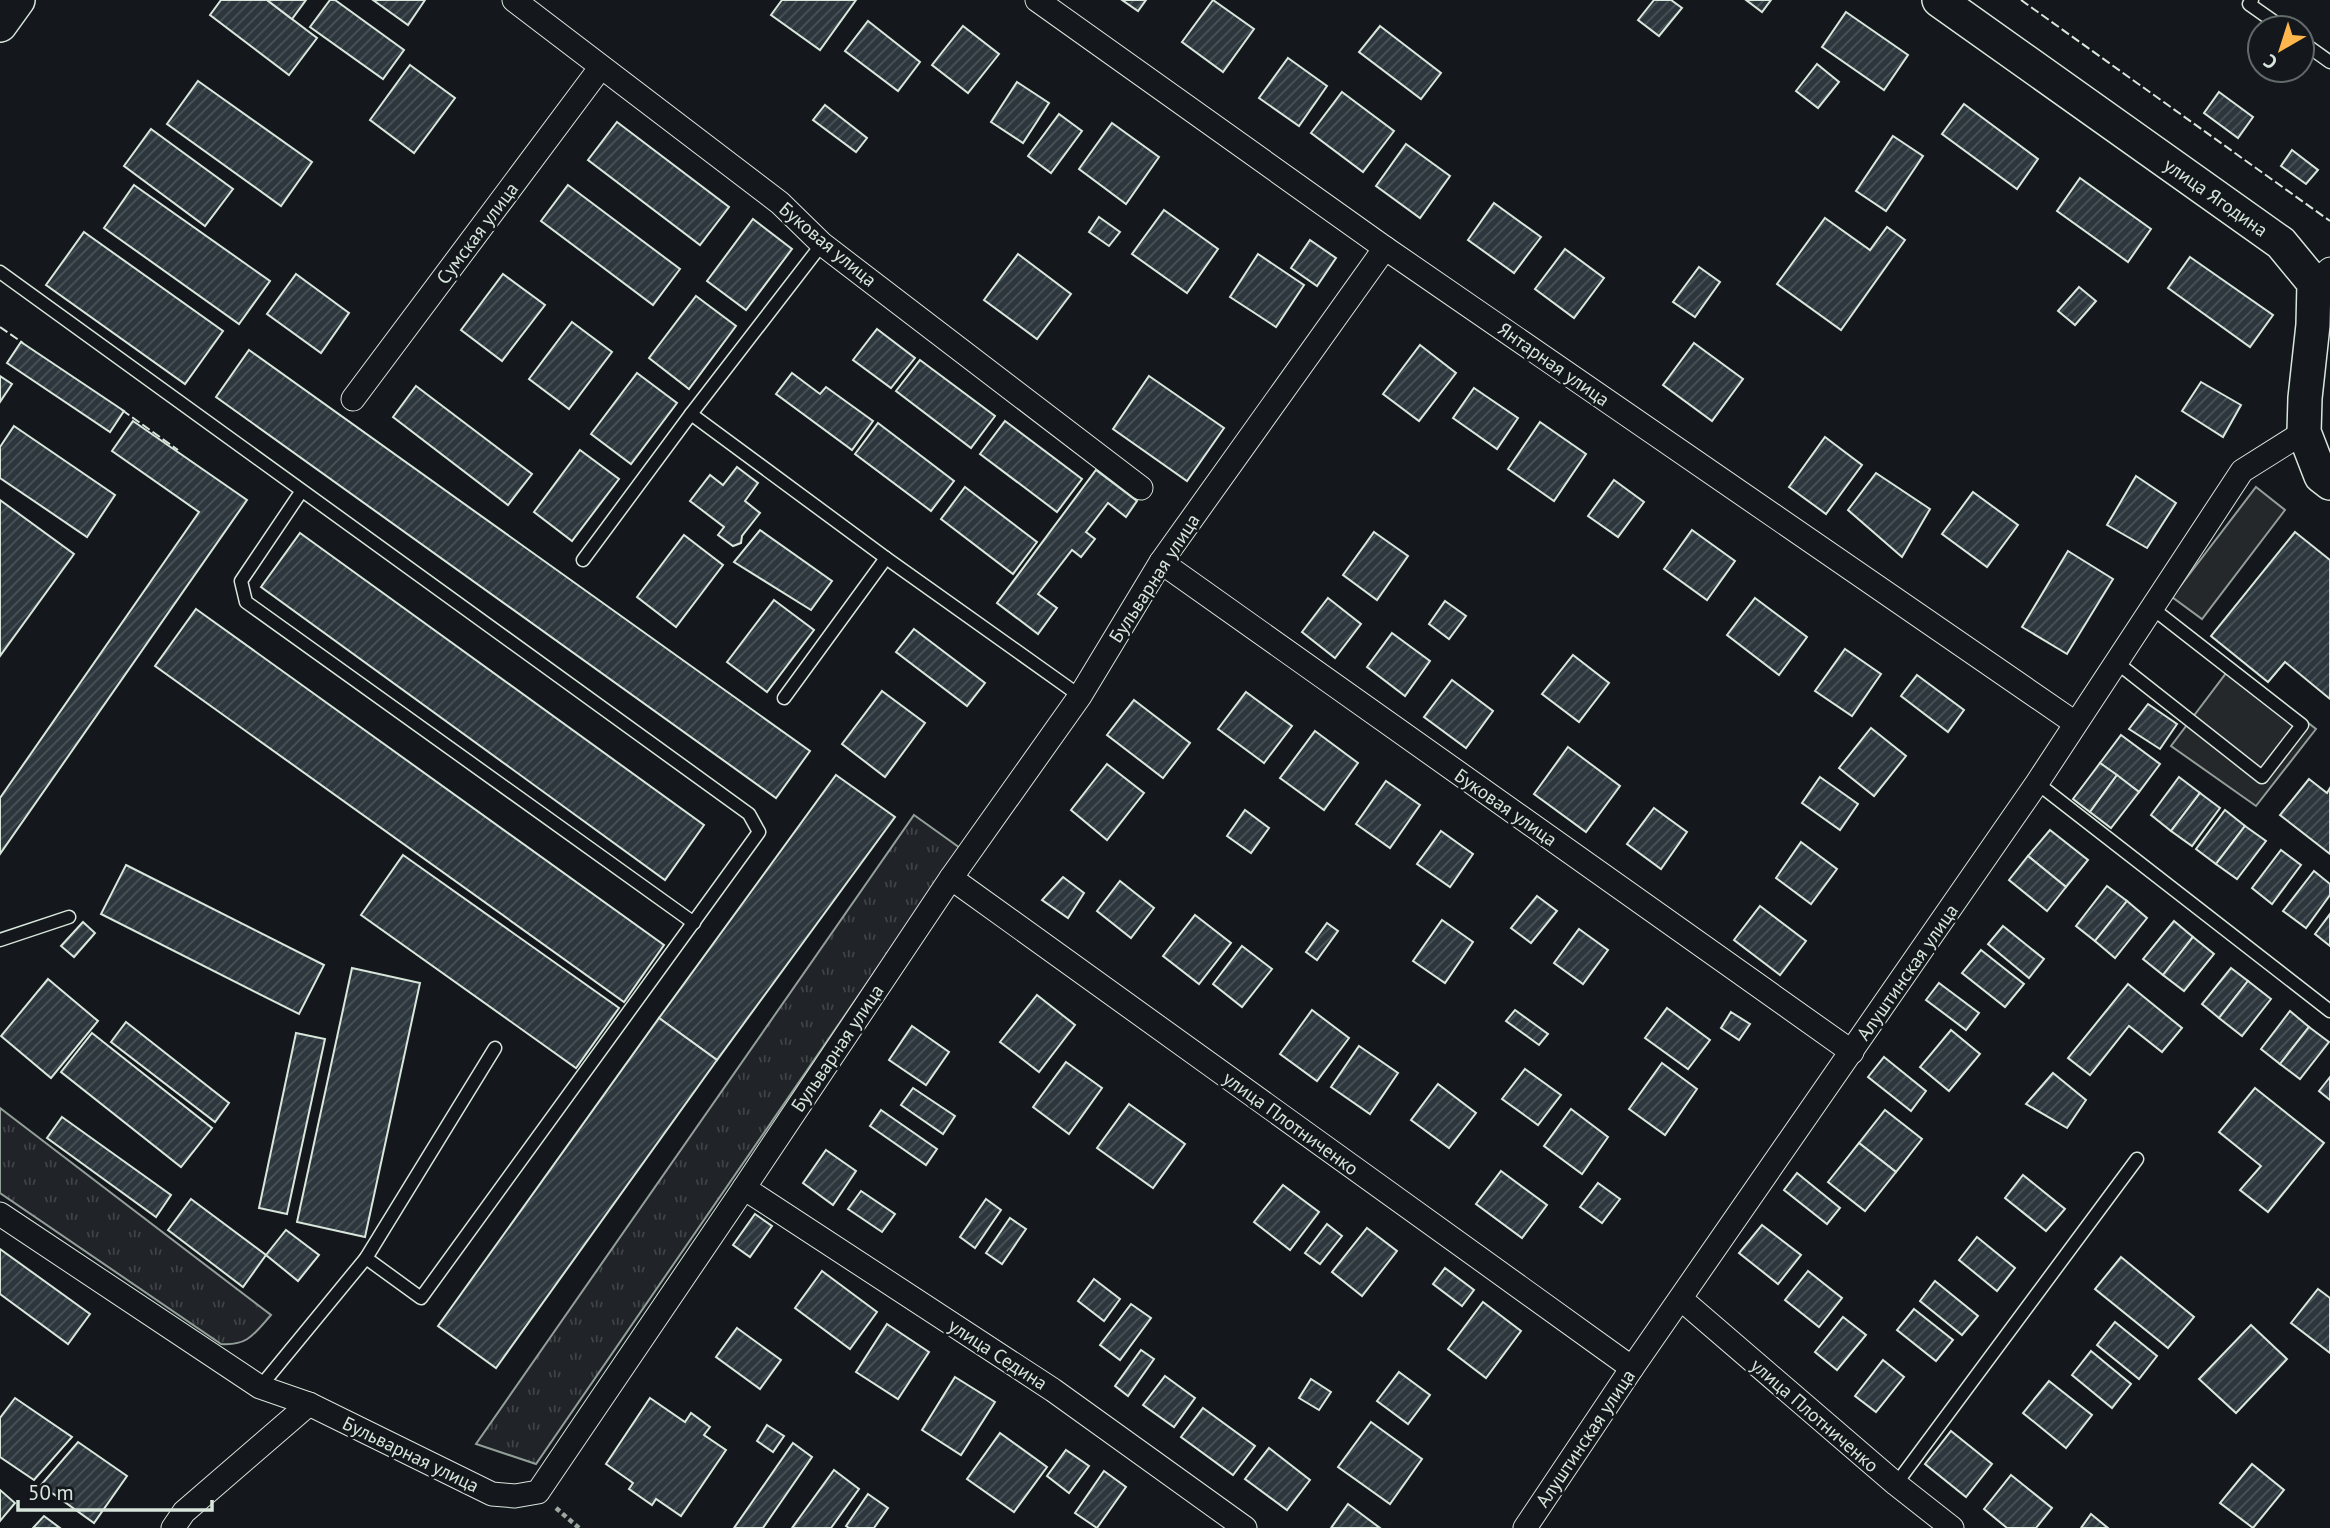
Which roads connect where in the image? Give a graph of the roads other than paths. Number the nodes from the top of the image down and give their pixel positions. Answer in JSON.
{"nodes":[{"id":1,"x":18,"y":0,"type":"edge"},
{"id":2,"x":514,"y":0,"type":"edge"},
{"id":3,"x":1037,"y":0,"type":"edge"},
{"id":4,"x":1939,"y":0,"type":"edge"},
{"id":5,"x":2252,"y":0,"type":"edge"},
{"id":6,"x":2263,"y":14,"type":"edge"},
{"id":7,"x":0,"y":25,"type":"edge"},
{"id":8,"x":601,"y":67,"type":"junction"},
{"id":9,"x":822,"y":244,"type":"junction"},
{"id":10,"x":1385,"y":248,"type":"junction"},
{"id":11,"x":0,"y":272,"type":"edge"},
{"id":12,"x":2322,"y":276,"type":"edge"},
{"id":13,"x":353,"y":399,"type":"dead end"},
{"id":14,"x":691,"y":414,"type":"junction"},
{"id":15,"x":2304,"y":432,"type":"junction"},
{"id":16,"x":2330,"y":483,"type":"edge"},
{"id":17,"x":1141,"y":488,"type":"dead end"},
{"id":18,"x":302,"y":492,"type":"junction"},
{"id":19,"x":886,"y":558,"type":"junction"},
{"id":20,"x":583,"y":560,"type":"dead end"},
{"id":21,"x":1161,"y":562,"type":"junction"},
{"id":22,"x":2152,"y":608,"type":"junction"},
{"id":23,"x":2116,"y":662,"type":"junction"},
{"id":24,"x":1080,"y":696,"type":"junction"},
{"id":25,"x":784,"y":698,"type":"dead end"},
{"id":26,"x":2075,"y":723,"type":"junction"},
{"id":27,"x":2037,"y":783,"type":"junction"},
{"id":28,"x":951,"y":878,"type":"junction"},
{"id":29,"x":69,"y":917,"type":"dead end"},
{"id":30,"x":694,"y":923,"type":"junction"},
{"id":31,"x":0,"y":940,"type":"edge"},
{"id":32,"x":2330,"y":1011,"type":"edge"},
{"id":33,"x":495,"y":1048,"type":"dead end"},
{"id":34,"x":1852,"y":1052,"type":"junction"},
{"id":35,"x":2137,"y":1159,"type":"dead end"},
{"id":36,"x":744,"y":1188,"type":"junction"},
{"id":37,"x":0,"y":1214,"type":"edge"},
{"id":38,"x":366,"y":1258,"type":"junction"},
{"id":39,"x":1681,"y":1299,"type":"junction"},
{"id":40,"x":1632,"y":1368,"type":"junction"},
{"id":41,"x":260,"y":1387,"type":"junction"},
{"id":42,"x":309,"y":1404,"type":"junction"},
{"id":43,"x":1896,"y":1485,"type":"junction"},
{"id":44,"x":173,"y":1528,"type":"edge"},
{"id":45,"x":1245,"y":1528,"type":"edge"},
{"id":46,"x":1525,"y":1528,"type":"edge"},
{"id":47,"x":1952,"y":1528,"type":"edge"}],
"edges":[{"from":1,"to":7,"type":"street"},
{"from":2,"to":8,"type":"street","name":"Буковая улица"},
{"from":3,"to":10,"type":"street","name":"Янтарная улица"},
{"from":4,"to":12,"type":"street","name":"улица Ягодина"},
{"from":5,"to":6,"type":"lane"},
{"from":8,"to":9,"type":"street","name":"Буковая улица"},
{"from":8,"to":13,"type":"street","name":"Сумская улица"},
{"from":9,"to":14,"type":"lane"},
{"from":9,"to":17,"type":"street","name":"Буковая улица"},
{"from":10,"to":21,"type":"street","name":"Бульварная улица"},
{"from":10,"to":26,"type":"street","name":"Янтарная улица"},
{"from":11,"to":18,"type":"lane"},
{"from":12,"to":15,"type":"street","name":"улица Ягодина"},
{"from":14,"to":19,"type":"lane"},
{"from":14,"to":20,"type":"lane"},
{"from":15,"to":16,"type":"street","name":"улица Ягодина"},
{"from":15,"to":22,"type":"street","name":"Алуштинская улица"},
{"from":18,"to":30,"type":"lane"},
{"from":18,"to":30,"type":"lane"},
{"from":19,"to":24,"type":"lane"},
{"from":19,"to":25,"type":"lane"},
{"from":21,"to":24,"type":"street","name":"Бульварная улица"},
{"from":21,"to":34,"type":"street","name":"Буковая улица"},
{"from":22,"to":23,"type":"street","name":"Алуштинская улица"},
{"from":22,"to":23,"type":"lane"},
{"from":23,"to":26,"type":"street","name":"Алуштинская улица"},
{"from":24,"to":28,"type":"street","name":"Бульварная улица"},
{"from":26,"to":27,"type":"street","name":"Алуштинская улица"},
{"from":27,"to":32,"type":"lane"},
{"from":27,"to":34,"type":"street","name":"Алуштинская улица"},
{"from":28,"to":36,"type":"street","name":"Бульварная улица"},
{"from":28,"to":40,"type":"street","name":"улица Плотниченко"},
{"from":29,"to":31,"type":"lane"},
{"from":30,"to":38,"type":"lane"},
{"from":33,"to":38,"type":"lane"},
{"from":34,"to":39,"type":"street","name":"Алуштинская улица"},
{"from":35,"to":43,"type":"lane"},
{"from":36,"to":42,"type":"street","name":"Бульварная улица"},
{"from":36,"to":45,"type":"street","name":"улица Седина"},
{"from":37,"to":41,"type":"street","name":"Бульварная улица"},
{"from":38,"to":41,"type":"lane"},
{"from":39,"to":40,"type":"street","name":"Алуштинская улица"},
{"from":39,"to":43,"type":"street","name":"улица Плотниченко"},
{"from":40,"to":46,"type":"street","name":"Алуштинская улица"},
{"from":41,"to":42,"type":"street","name":"Бульварная улица"},
{"from":42,"to":44,"type":"street"},
{"from":43,"to":47,"type":"street","name":"улица Плотниченко"}]}
